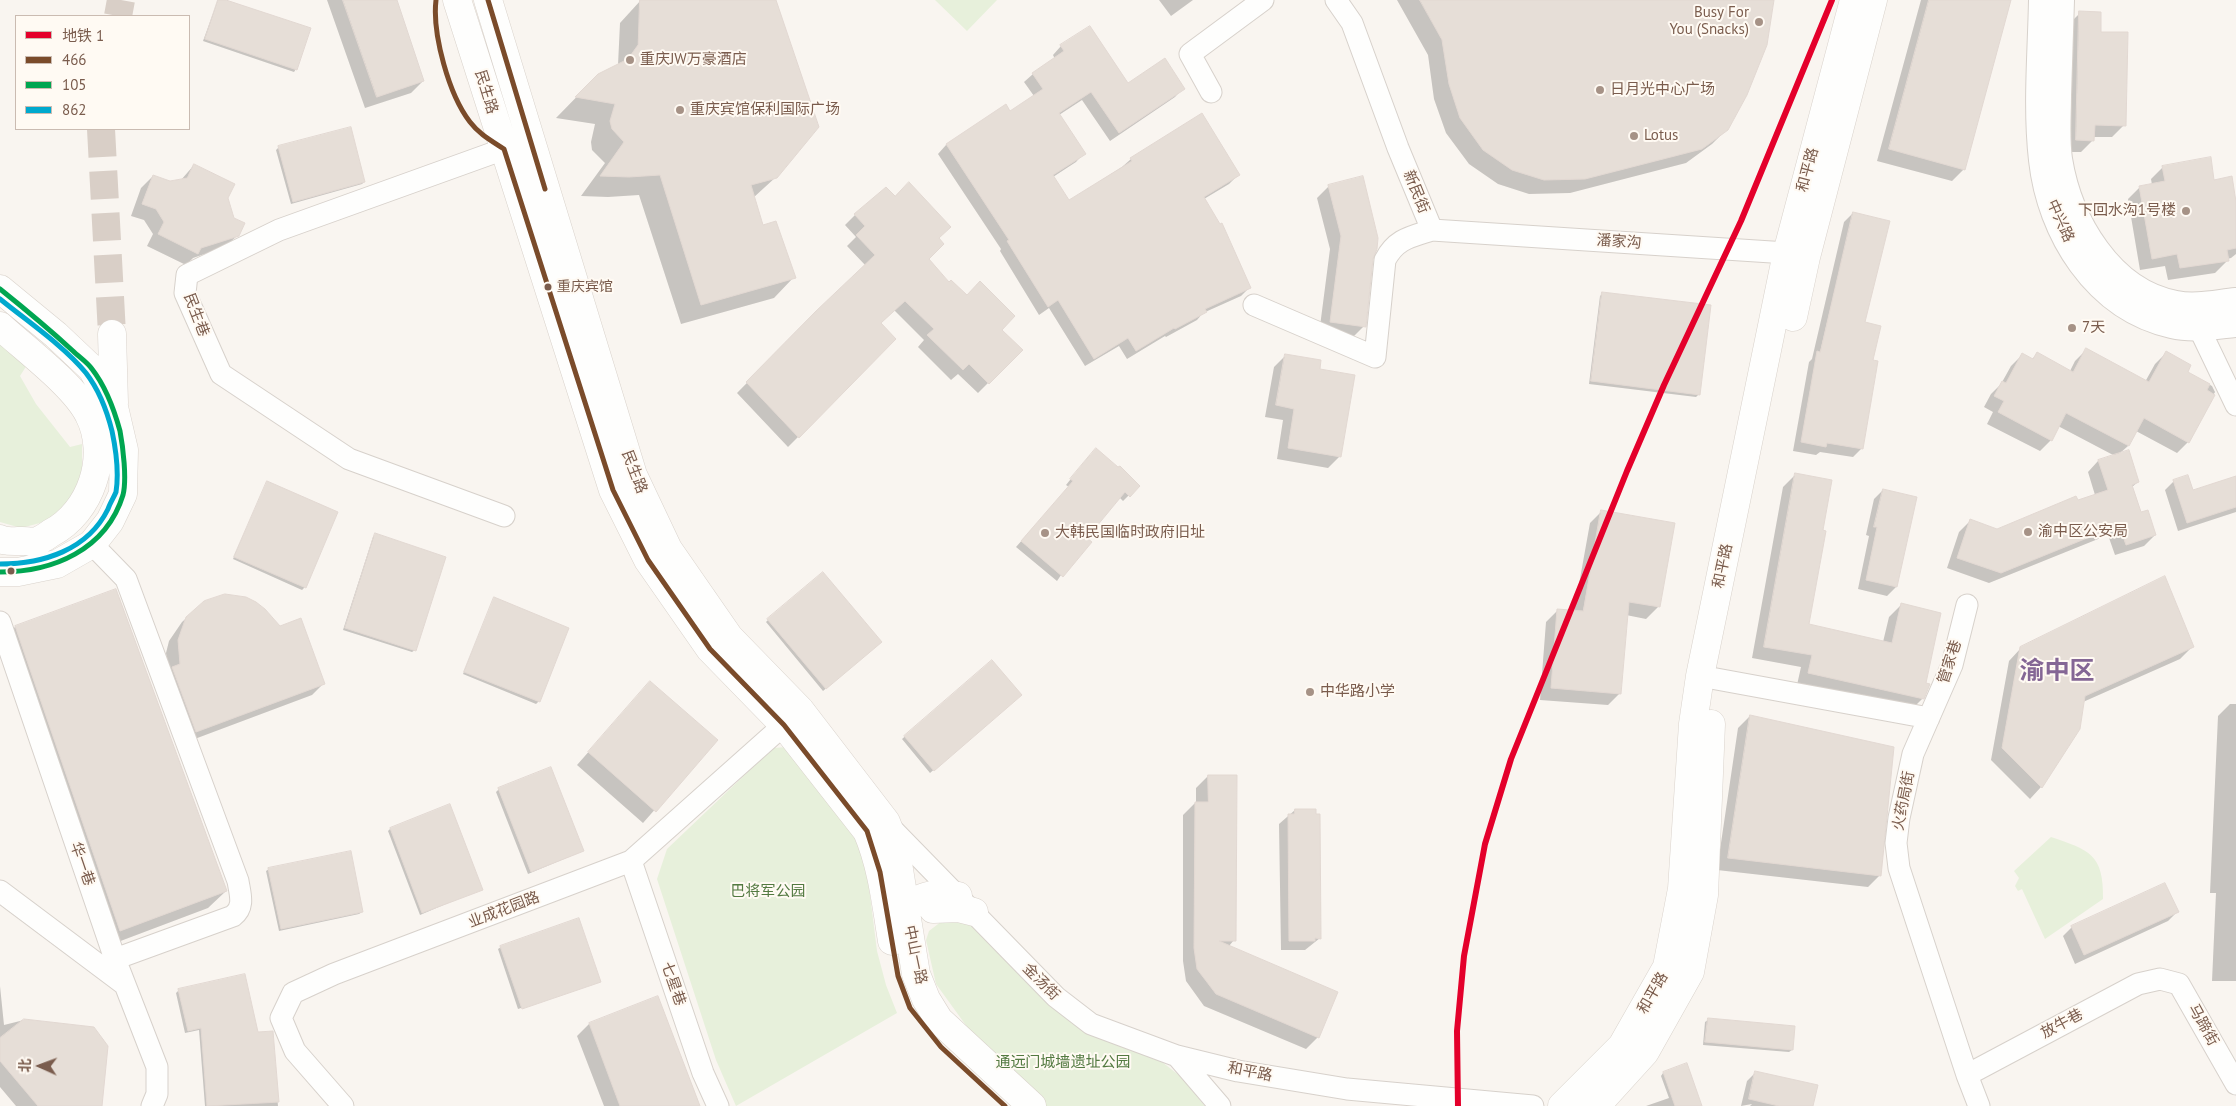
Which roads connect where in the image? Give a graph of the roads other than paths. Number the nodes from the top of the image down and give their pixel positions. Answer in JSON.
{"nodes":[{"id":1,"x":457,"y":0,"type":"edge"},
{"id":2,"x":488,"y":0,"type":"edge"},
{"id":3,"x":1263,"y":0,"type":"edge"},
{"id":4,"x":1336,"y":0,"type":"edge"},
{"id":5,"x":1854,"y":0,"type":"edge"},
{"id":6,"x":1873,"y":0,"type":"edge"},
{"id":7,"x":2042,"y":0,"type":"edge"},
{"id":8,"x":2061,"y":0,"type":"edge"},
{"id":9,"x":1212,"y":92,"type":"dead end"},
{"id":10,"x":504,"y":149,"type":"junction"},
{"id":11,"x":1432,"y":230,"type":"junction"},
{"id":12,"x":1796,"y":255,"type":"junction"},
{"id":13,"x":0,"y":289,"type":"edge"},
{"id":14,"x":2236,"y":301,"type":"edge"},
{"id":15,"x":1254,"y":305,"type":"dead end"},
{"id":16,"x":2236,"y":324,"type":"edge"},
{"id":17,"x":0,"y":326,"type":"edge"},
{"id":18,"x":2199,"y":328,"type":"junction"},
{"id":19,"x":112,"y":334,"type":"tunnel mouth"},
{"id":20,"x":92,"y":369,"type":"junction"},
{"id":21,"x":74,"y":394,"type":"junction"},
{"id":22,"x":2236,"y":405,"type":"edge"},
{"id":23,"x":114,"y":407,"type":"junction"},
{"id":24,"x":504,"y":516,"type":"dead end"},
{"id":25,"x":0,"y":539,"type":"edge"},
{"id":26,"x":92,"y":544,"type":"junction"},
{"id":27,"x":0,"y":572,"type":"edge"},
{"id":28,"x":1967,"y":605,"type":"dead end"},
{"id":29,"x":0,"y":622,"type":"edge"},
{"id":30,"x":1709,"y":678,"type":"junction"},
{"id":31,"x":792,"y":717,"type":"junction"},
{"id":32,"x":1929,"y":718,"type":"junction"},
{"id":33,"x":876,"y":827,"type":"junction"},
{"id":34,"x":631,"y":861,"type":"junction"},
{"id":35,"x":0,"y":891,"type":"edge"},
{"id":36,"x":966,"y":904,"type":"junction"},
{"id":37,"x":906,"y":910,"type":"junction"},
{"id":38,"x":902,"y":946,"type":"junction"},
{"id":39,"x":115,"y":959,"type":"junction"},
{"id":40,"x":2160,"y":979,"type":"joint"},
{"id":41,"x":124,"y":984,"type":"junction"},
{"id":42,"x":1178,"y":1056,"type":"junction"},
{"id":43,"x":1967,"y":1075,"type":"junction"},
{"id":44,"x":2236,"y":1084,"type":"edge"},
{"id":45,"x":152,"y":1106,"type":"edge"},
{"id":46,"x":343,"y":1106,"type":"edge"},
{"id":47,"x":718,"y":1106,"type":"edge"},
{"id":48,"x":1005,"y":1106,"type":"edge"},
{"id":49,"x":1032,"y":1106,"type":"edge"},
{"id":50,"x":1220,"y":1106,"type":"edge"},
{"id":51,"x":1533,"y":1106,"type":"edge"},
{"id":52,"x":1562,"y":1106,"type":"edge"},
{"id":53,"x":1596,"y":1106,"type":"edge"},
{"id":54,"x":1979,"y":1106,"type":"edge"}],
"edges":[{"from":1,"to":10,"type":"main road","name":"民生路"},
{"from":2,"to":31,"type":"main road","name":"民生路"},
{"from":3,"to":9,"type":"street"},
{"from":4,"to":11,"type":"street","name":"新民街"},
{"from":5,"to":12,"type":"main road","name":"和平路"},
{"from":6,"to":12,"type":"main road","name":"和平路"},
{"from":7,"to":18,"type":"street","name":"中兴路"},
{"from":8,"to":14,"type":"street","name":"中兴路"},
{"from":10,"to":24,"type":"street","name":"民生巷"},
{"from":10,"to":31,"type":"main road","name":"民生路"},
{"from":11,"to":12,"type":"street","name":"潘家沟"},
{"from":11,"to":15,"type":"street","name":"新民街"},
{"from":12,"to":30,"type":"main road","name":"和平路"},
{"from":13,"to":20,"type":"main road"},
{"from":16,"to":18,"type":"street","name":"中兴路"},
{"from":17,"to":21,"type":"main road"},
{"from":18,"to":22,"type":"street"},
{"from":19,"to":23,"type":"main road"},
{"from":20,"to":21,"type":"main road"},
{"from":20,"to":23,"type":"main road"},
{"from":21,"to":25,"type":"main road"},
{"from":23,"to":26,"type":"main road"},
{"from":26,"to":27,"type":"main road"},
{"from":26,"to":39,"type":"street"},
{"from":28,"to":32,"type":"street","name":"管家巷"},
{"from":29,"to":39,"type":"street","name":"华一巷"},
{"from":30,"to":32,"type":"street"},
{"from":30,"to":52,"type":"main road","name":"和平路"},
{"from":30,"to":53,"type":"main road","name":"和平路"},
{"from":31,"to":33,"type":"main road","name":"民生路"},
{"from":31,"to":34,"type":"street","name":"业成花园路"},
{"from":32,"to":43,"type":"street","name":"火药局街"},
{"from":33,"to":36,"type":"street","name":"金汤街"},
{"from":33,"to":37,"type":"main road","name":"中山一路"},
{"from":33,"to":38,"type":"main road","name":"中山一路"},
{"from":34,"to":46,"type":"street","name":"业成花园路"},
{"from":34,"to":47,"type":"street","name":"七星巷"},
{"from":35,"to":41,"type":"street"},
{"from":36,"to":37,"type":"main road"},
{"from":36,"to":38,"type":"main road"},
{"from":36,"to":42,"type":"street","name":"金汤街"},
{"from":37,"to":38,"type":"main road"},
{"from":38,"to":48,"type":"main road","name":"中山一路"},
{"from":38,"to":49,"type":"main road","name":"中山一路"},
{"from":39,"to":41,"type":"street","name":"华一巷"},
{"from":40,"to":43,"type":"street","name":"放牛巷"},
{"from":40,"to":44,"type":"street","name":"马蹄街"},
{"from":41,"to":45,"type":"street","name":"华一巷"},
{"from":42,"to":50,"type":"street","name":"金汤街"},
{"from":42,"to":51,"type":"street","name":"和平路"},
{"from":43,"to":54,"type":"street","name":"火药局街"}]}
